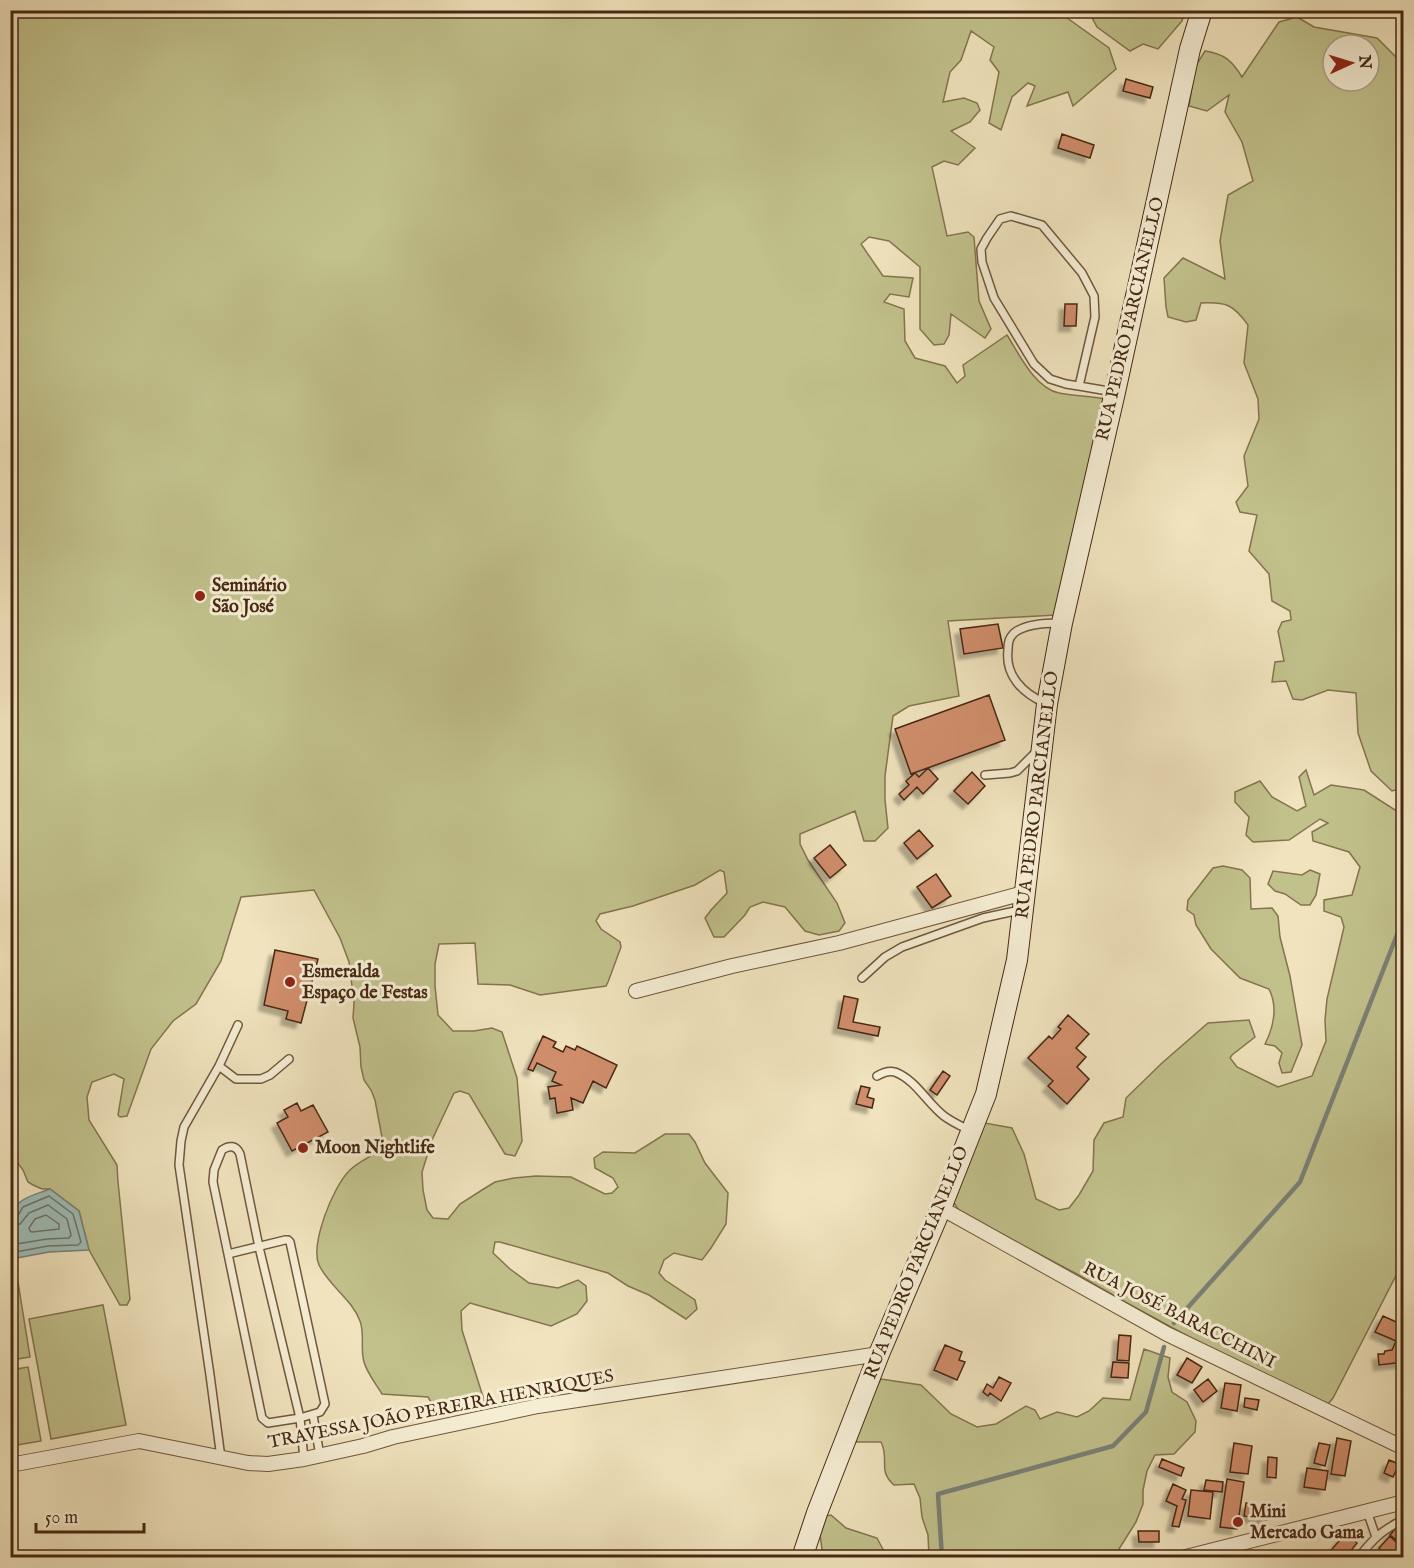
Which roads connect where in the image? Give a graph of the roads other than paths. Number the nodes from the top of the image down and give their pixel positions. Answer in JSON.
{"nodes":[{"id":1,"x":1202,"y":10,"type":"edge"},
{"id":2,"x":1079,"y":386,"type":"junction"},
{"id":3,"x":1115,"y":392,"type":"junction"},
{"id":4,"x":1062,"y":623,"type":"junction"},
{"id":5,"x":1047,"y":704,"type":"junction"},
{"id":6,"x":1041,"y":747,"type":"junction"},
{"id":7,"x":985,"y":775,"type":"dead end"},
{"id":8,"x":1024,"y":901,"type":"junction"},
{"id":9,"x":862,"y":978,"type":"dead end"},
{"id":10,"x":636,"y":991,"type":"dead end"},
{"id":11,"x":238,"y":1025,"type":"dead end"},
{"id":12,"x":289,"y":1059,"type":"dead end"},
{"id":13,"x":219,"y":1066,"type":"junction"},
{"id":14,"x":877,"y":1076,"type":"dead end"},
{"id":15,"x":971,"y":1131,"type":"junction"},
{"id":16,"x":941,"y":1208,"type":"junction"},
{"id":17,"x":259,"y":1247,"type":"junction"},
{"id":18,"x":228,"y":1254,"type":"junction"},
{"id":19,"x":879,"y":1354,"type":"junction"},
{"id":20,"x":313,"y":1415,"type":"junction"},
{"id":21,"x":300,"y":1418,"type":"junction"},
{"id":22,"x":1404,"y":1448,"type":"edge"},
{"id":23,"x":320,"y":1456,"type":"junction"},
{"id":24,"x":221,"y":1458,"type":"junction"},
{"id":25,"x":304,"y":1459,"type":"junction"},
{"id":26,"x":10,"y":1465,"type":"edge"},
{"id":27,"x":1404,"y":1502,"type":"edge"},
{"id":28,"x":1367,"y":1510,"type":"junction"},
{"id":29,"x":1404,"y":1519,"type":"edge"},
{"id":30,"x":1376,"y":1537,"type":"junction"},
{"id":31,"x":802,"y":1557,"type":"edge"},
{"id":32,"x":1182,"y":1557,"type":"edge"},
{"id":33,"x":1358,"y":1557,"type":"edge"}],
"edges":[{"from":1,"to":3,"type":"street","name":"RUA PEDRO PARCIANELLO"},
{"from":2,"to":2,"type":"lane"},
{"from":2,"to":3,"type":"lane"},
{"from":3,"to":4,"type":"street","name":"RUA PEDRO PARCIANELLO"},
{"from":4,"to":5,"type":"street","name":"RUA PEDRO PARCIANELLO"},
{"from":4,"to":5,"type":"lane"},
{"from":5,"to":6,"type":"street","name":"RUA PEDRO PARCIANELLO"},
{"from":6,"to":7,"type":"lane"},
{"from":6,"to":8,"type":"street","name":"RUA PEDRO PARCIANELLO"},
{"from":8,"to":9,"type":"lane"},
{"from":8,"to":10,"type":"street"},
{"from":8,"to":15,"type":"street","name":"RUA PEDRO PARCIANELLO"},
{"from":11,"to":13,"type":"lane"},
{"from":12,"to":13,"type":"lane"},
{"from":13,"to":24,"type":"lane"},
{"from":14,"to":15,"type":"lane"},
{"from":15,"to":16,"type":"street","name":"RUA PEDRO PARCIANELLO"},
{"from":16,"to":19,"type":"street","name":"RUA PEDRO PARCIANELLO"},
{"from":16,"to":22,"type":"street","name":"RUA JOSÉ BARACCHINI"},
{"from":17,"to":18,"type":"lane"},
{"from":17,"to":18,"type":"lane"},
{"from":17,"to":20,"type":"lane"},
{"from":17,"to":21,"type":"lane"},
{"from":18,"to":21,"type":"lane"},
{"from":19,"to":23,"type":"street","name":"TRAVESSA JOÃO PEREIRA HENRIQUES"},
{"from":19,"to":31,"type":"street","name":"RUA PEDRO PARCIANELLO"},
{"from":20,"to":21,"type":"lane"},
{"from":20,"to":23,"type":"lane"},
{"from":21,"to":25,"type":"lane"},
{"from":23,"to":25,"type":"street","name":"TRAVESSA JOÃO PEREIRA HENRIQUES"},
{"from":24,"to":25,"type":"street","name":"TRAVESSA JOÃO PEREIRA HENRIQUES"},
{"from":24,"to":26,"type":"street","name":"TRAVESSA JOÃO PEREIRA HENRIQUES"},
{"from":27,"to":28,"type":"street"},
{"from":28,"to":30,"type":"lane"},
{"from":28,"to":32,"type":"street"},
{"from":29,"to":30,"type":"lane"},
{"from":30,"to":33,"type":"lane"}]}
